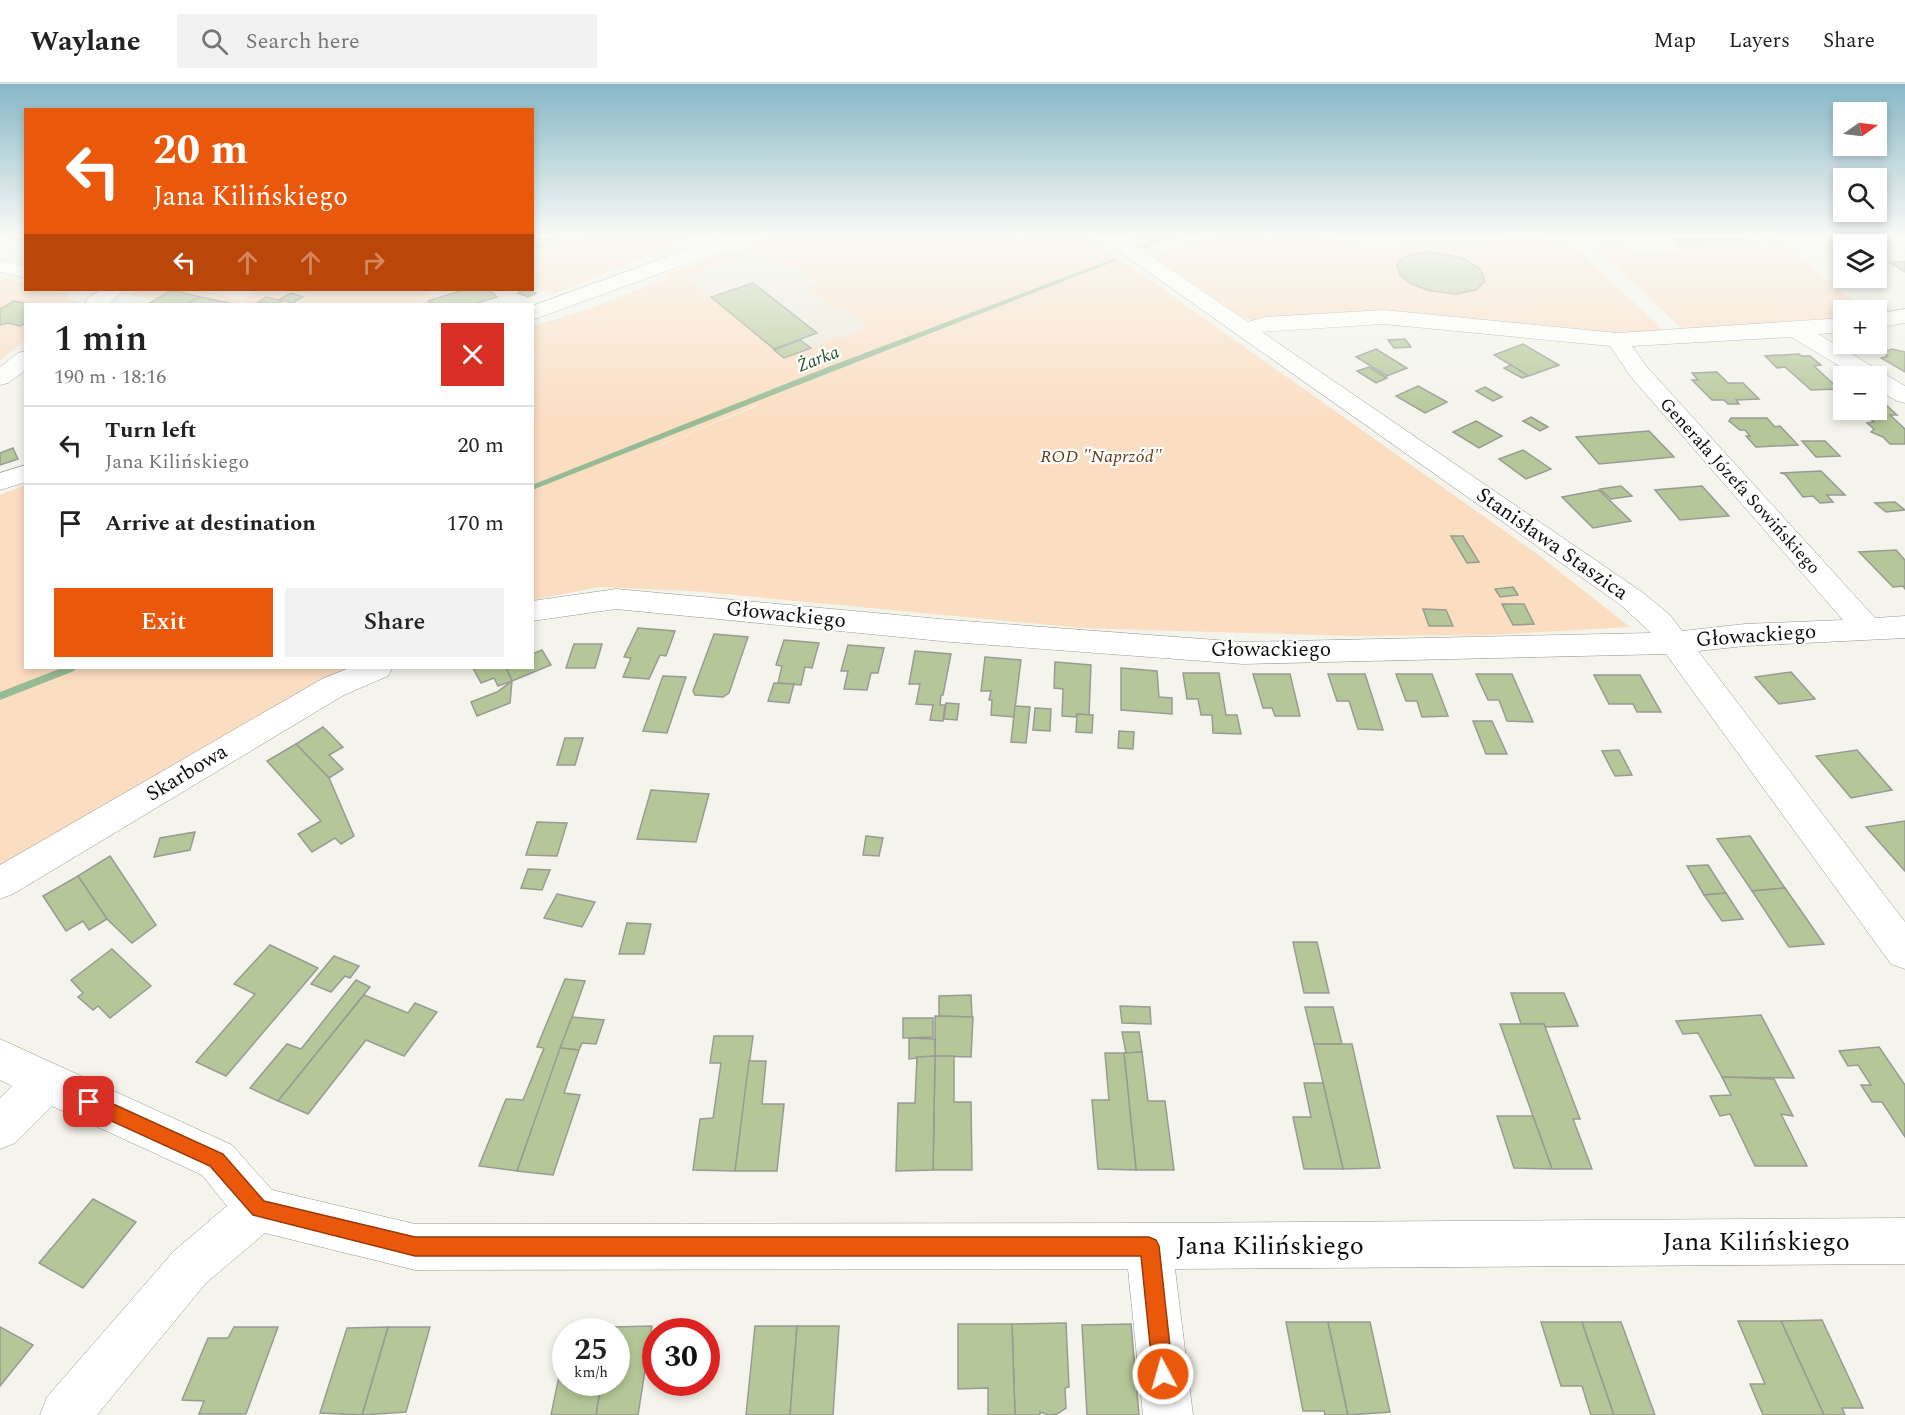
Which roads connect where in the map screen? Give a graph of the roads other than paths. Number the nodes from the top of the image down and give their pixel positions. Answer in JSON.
{"nodes":[{"id":1,"x":581,"y":296,"type":"edge"},
{"id":2,"x":1196,"y":296,"type":"edge"},
{"id":3,"x":534,"y":313,"type":"edge"},
{"id":4,"x":1905,"y":316,"type":"edge"},
{"id":5,"x":1887,"y":319,"type":"edge"},
{"id":6,"x":1833,"y":326,"type":"edge"},
{"id":7,"x":1246,"y":330,"type":"junction"},
{"id":8,"x":1795,"y":330,"type":"junction"},
{"id":9,"x":1617,"y":340,"type":"junction"},
{"id":10,"x":24,"y":360,"type":"edge"},
{"id":11,"x":1855,"y":366,"type":"edge"},
{"id":12,"x":0,"y":378,"type":"edge"},
{"id":13,"x":1887,"y":385,"type":"edge"},
{"id":14,"x":1905,"y":396,"type":"edge"},
{"id":15,"x":24,"y":474,"type":"edge"},
{"id":16,"x":0,"y":482,"type":"edge"},
{"id":17,"x":534,"y":611,"type":"edge"},
{"id":18,"x":1905,"y":627,"type":"edge"},
{"id":19,"x":1868,"y":629,"type":"junction"},
{"id":20,"x":1676,"y":642,"type":"junction"},
{"id":21,"x":375,"y":669,"type":"edge"},
{"id":22,"x":0,"y":883,"type":"edge"},
{"id":23,"x":1905,"y":952,"type":"edge"},
{"id":24,"x":0,"y":1059,"type":"edge"},
{"id":25,"x":46,"y":1082,"type":"junction"},
{"id":26,"x":0,"y":1128,"type":"edge"},
{"id":27,"x":259,"y":1209,"type":"junction"},
{"id":28,"x":1905,"y":1240,"type":"edge"},
{"id":29,"x":1149,"y":1246,"type":"junction"},
{"id":30,"x":65,"y":1415,"type":"edge"},
{"id":31,"x":1168,"y":1415,"type":"edge"}],
"edges":[{"from":1,"to":3,"type":"street"},
{"from":2,"to":7,"type":"street","name":"Stanisława Staszica"},
{"from":4,"to":5,"type":"street"},
{"from":6,"to":8,"type":"street"},
{"from":7,"to":9,"type":"street"},
{"from":7,"to":20,"type":"street","name":"Stanisława Staszica"},
{"from":8,"to":9,"type":"street"},
{"from":8,"to":11,"type":"street"},
{"from":9,"to":19,"type":"street","name":"Generała Józefa Sowińskiego"},
{"from":10,"to":12,"type":"street"},
{"from":13,"to":14,"type":"street"},
{"from":15,"to":16,"type":"street"},
{"from":17,"to":20,"type":"street","name":"Głowackiego"},
{"from":18,"to":19,"type":"street","name":"Głowackiego"},
{"from":19,"to":20,"type":"street","name":"Głowackiego"},
{"from":20,"to":23,"type":"street","name":"Stanisława Staszica"},
{"from":21,"to":22,"type":"street","name":"Skarbowa"},
{"from":24,"to":25,"type":"street"},
{"from":25,"to":26,"type":"street"},
{"from":25,"to":27,"type":"street"},
{"from":27,"to":29,"type":"street","name":"Jana Kilińskiego"},
{"from":27,"to":30,"type":"street"},
{"from":28,"to":29,"type":"street","name":"Jana Kilińskiego"},
{"from":29,"to":31,"type":"street"}]}
